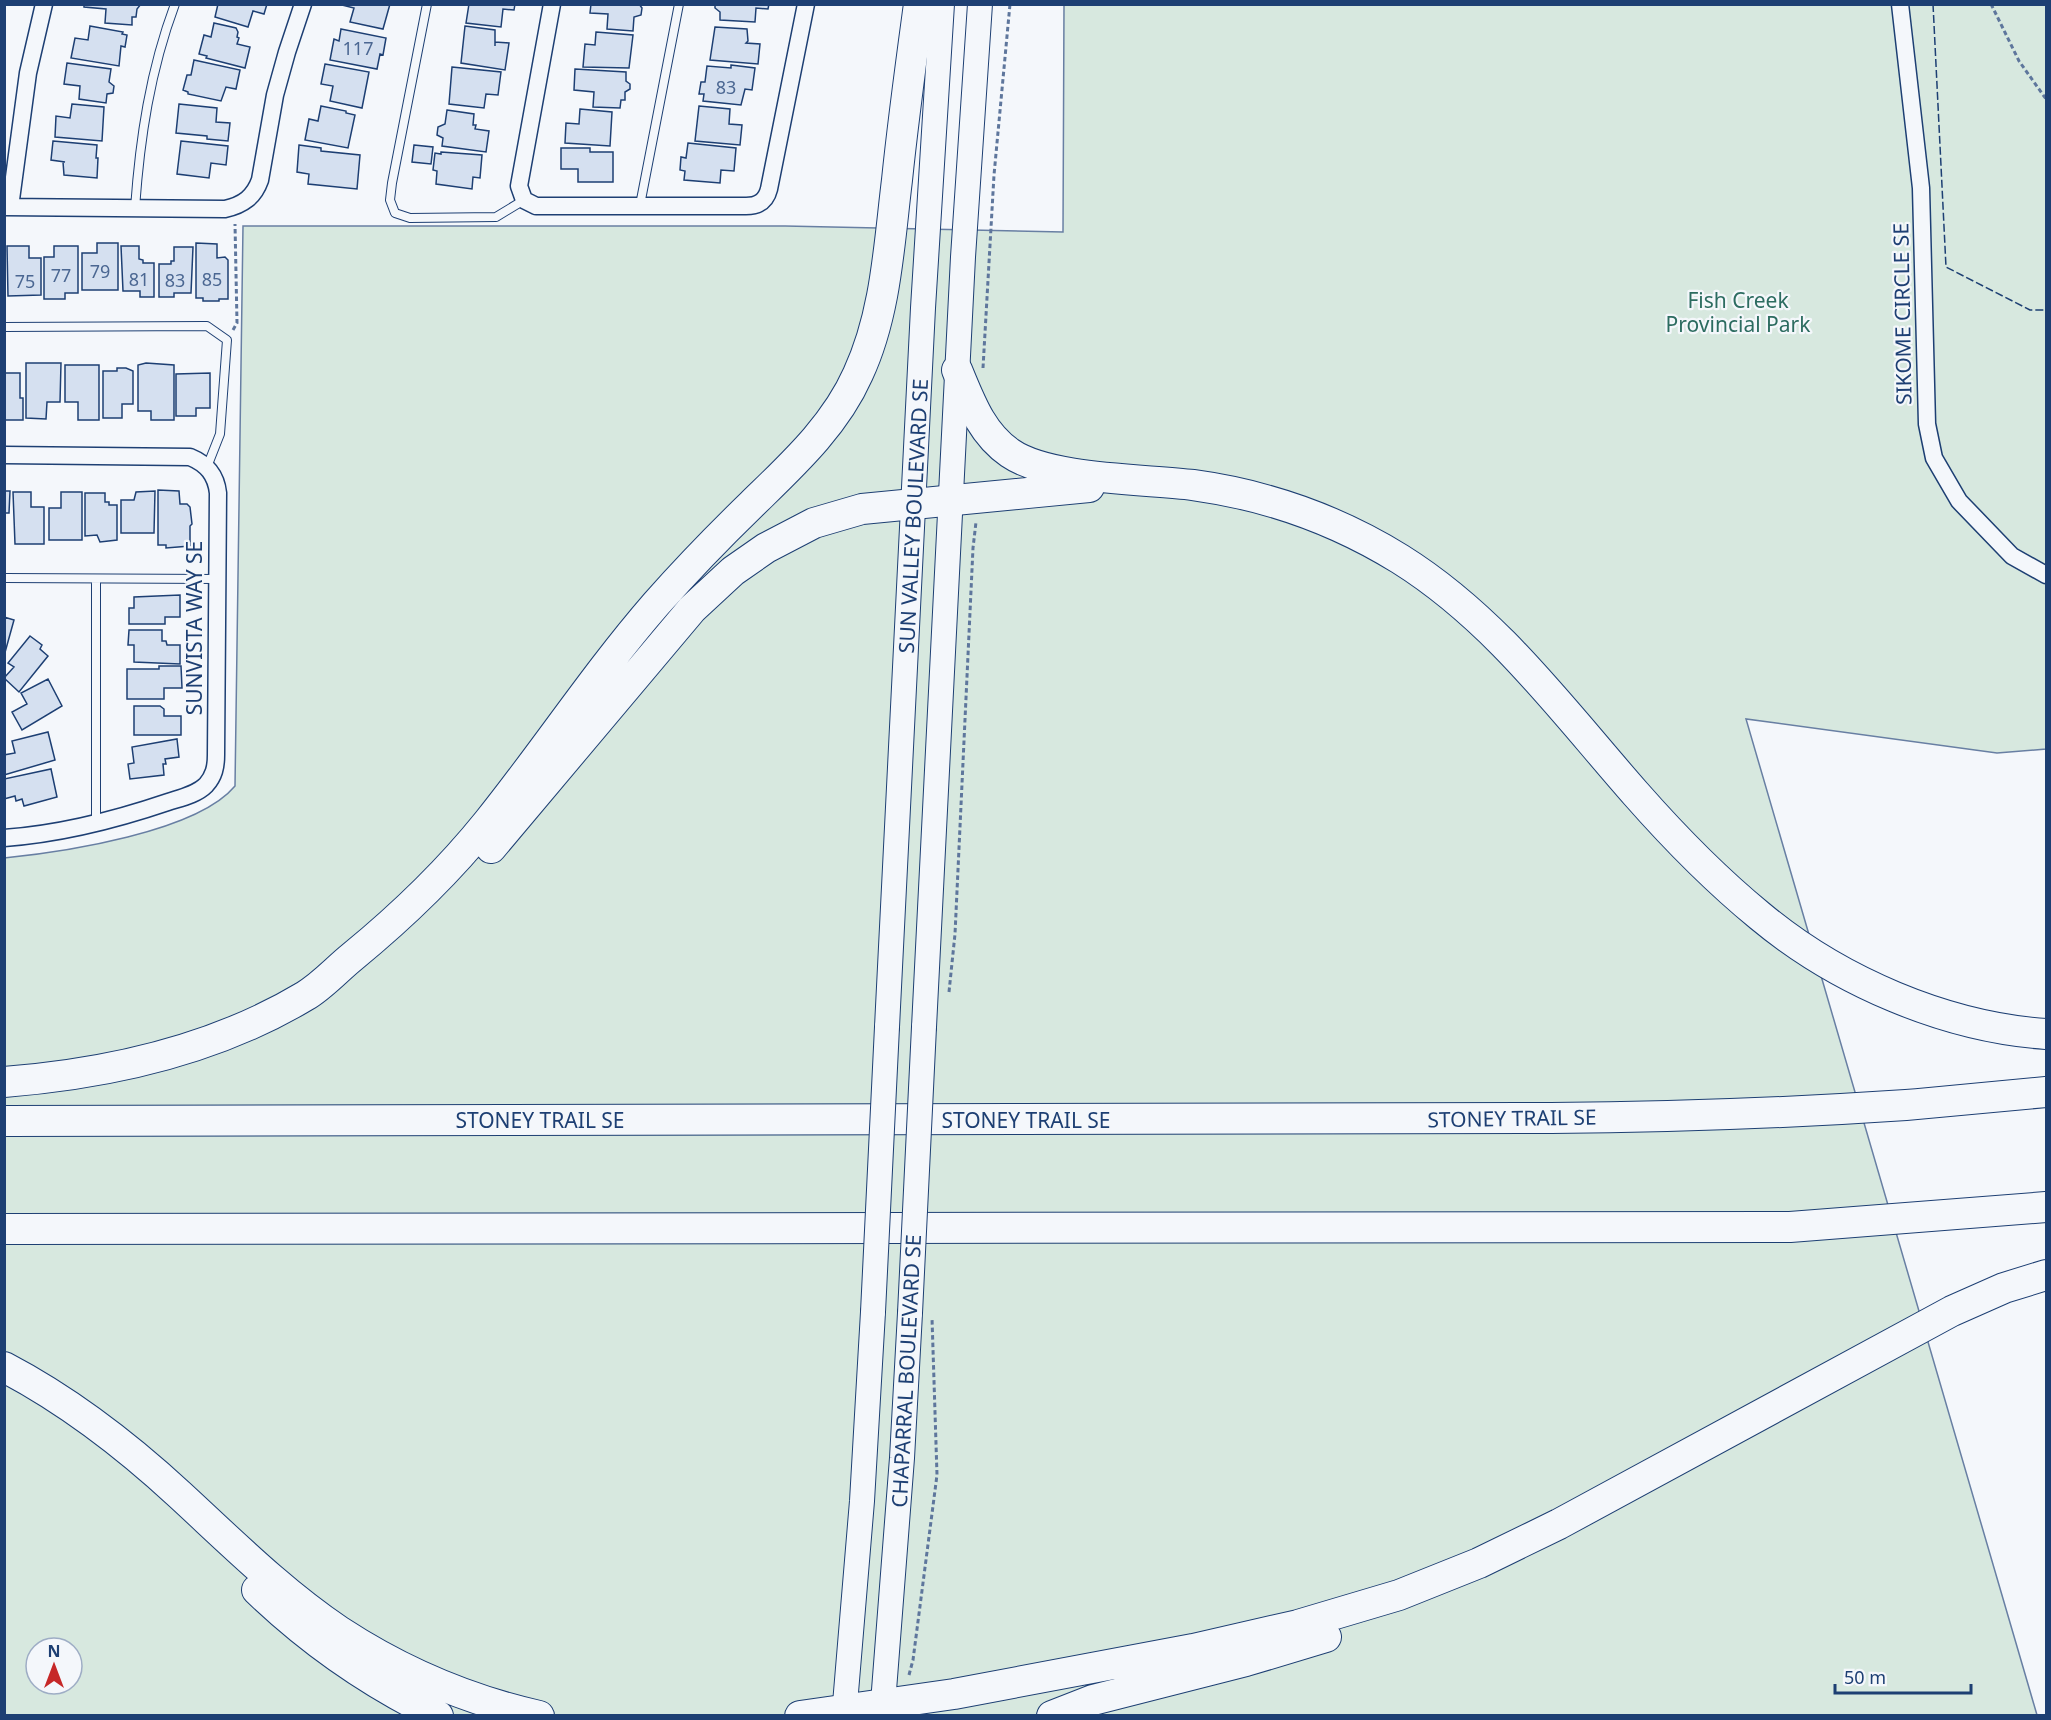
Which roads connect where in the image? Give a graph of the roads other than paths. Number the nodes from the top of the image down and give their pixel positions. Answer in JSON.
{"nodes":[{"id":1,"x":44,"y":4,"type":"edge"},
{"id":2,"x":175,"y":4,"type":"edge"},
{"id":3,"x":303,"y":4,"type":"edge"},
{"id":4,"x":427,"y":4,"type":"edge"},
{"id":5,"x":552,"y":4,"type":"edge"},
{"id":6,"x":679,"y":4,"type":"edge"},
{"id":7,"x":806,"y":4,"type":"edge"},
{"id":8,"x":919,"y":4,"type":"edge"},
{"id":9,"x":942,"y":4,"type":"edge"},
{"id":10,"x":980,"y":4,"type":"edge"},
{"id":11,"x":1900,"y":4,"type":"edge"},
{"id":12,"x":524,"y":200,"type":"junction"},
{"id":13,"x":640,"y":205,"type":"junction"},
{"id":14,"x":7,"y":207,"type":"edge"},
{"id":15,"x":135,"y":208,"type":"junction"},
{"id":16,"x":4,"y":327,"type":"edge"},
{"id":17,"x":970,"y":371,"type":"junction"},
{"id":18,"x":4,"y":455,"type":"edge"},
{"id":19,"x":207,"y":467,"type":"junction"},
{"id":20,"x":1155,"y":482,"type":"junction"},
{"id":21,"x":950,"y":500,"type":"junction"},
{"id":22,"x":914,"y":503,"type":"junction"},
{"id":23,"x":2046,"y":575,"type":"edge"},
{"id":24,"x":4,"y":578,"type":"edge"},
{"id":25,"x":96,"y":579,"type":"junction"},
{"id":26,"x":217,"y":579,"type":"junction"},
{"id":27,"x":96,"y":823,"type":"junction"},
{"id":28,"x":4,"y":838,"type":"edge"},
{"id":29,"x":309,"y":994,"type":"junction"},
{"id":30,"x":887,"y":1027,"type":"joint"},
{"id":31,"x":924,"y":1027,"type":"joint"},
{"id":32,"x":2046,"y":1034,"type":"edge"},
{"id":33,"x":4,"y":1082,"type":"edge"},
{"id":34,"x":2046,"y":1092,"type":"edge"},
{"id":35,"x":4,"y":1121,"type":"edge"},
{"id":36,"x":2046,"y":1207,"type":"edge"},
{"id":37,"x":4,"y":1229,"type":"edge"},
{"id":38,"x":2046,"y":1275,"type":"edge"},
{"id":39,"x":4,"y":1367,"type":"edge"},
{"id":40,"x":76,"y":1410,"type":"junction"},
{"id":41,"x":1559,"y":1524,"type":"junction"},
{"id":42,"x":882,"y":1710,"type":"edge"},
{"id":43,"x":844,"y":1713,"type":"edge"},
{"id":44,"x":438,"y":1716,"type":"edge"},
{"id":45,"x":539,"y":1716,"type":"edge"},
{"id":46,"x":800,"y":1716,"type":"edge"},
{"id":47,"x":1052,"y":1716,"type":"edge"}],
"edges":[{"from":1,"to":14,"type":"street"},
{"from":2,"to":15,"type":"lane"},
{"from":3,"to":15,"type":"street"},
{"from":4,"to":12,"type":"lane"},
{"from":5,"to":12,"type":"street"},
{"from":6,"to":13,"type":"lane"},
{"from":7,"to":13,"type":"street"},
{"from":8,"to":29,"type":"highway"},
{"from":9,"to":22,"type":"main road","name":"SUN VALLEY BOULEVARD SE"},
{"from":10,"to":17,"type":"main road","name":"SUN VALLEY BOULEVARD SE"},
{"from":11,"to":23,"type":"street","name":"SIKOME CIRCLE SE"},
{"from":12,"to":13,"type":"street"},
{"from":14,"to":15,"type":"street"},
{"from":16,"to":19,"type":"lane"},
{"from":17,"to":20,"type":"highway"},
{"from":17,"to":21,"type":"main road","name":"SUN VALLEY BOULEVARD SE"},
{"from":18,"to":19,"type":"street"},
{"from":19,"to":26,"type":"street","name":"SUNVISTA WAY SE"},
{"from":20,"to":21,"type":"highway"},
{"from":20,"to":32,"type":"highway"},
{"from":21,"to":22,"type":"highway"},
{"from":21,"to":31,"type":"main road","name":"SUN VALLEY BOULEVARD SE"},
{"from":22,"to":29,"type":"highway"},
{"from":22,"to":30,"type":"main road","name":"SUN VALLEY BOULEVARD SE"},
{"from":24,"to":25,"type":"lane"},
{"from":25,"to":26,"type":"lane"},
{"from":25,"to":27,"type":"lane"},
{"from":26,"to":27,"type":"street","name":"SUNVISTA WAY SE"},
{"from":27,"to":28,"type":"street","name":"SUNVISTA WAY SE"},
{"from":29,"to":33,"type":"highway"},
{"from":30,"to":43,"type":"main road","name":"CHAPARRAL BOULEVARD SE","bridge":true},
{"from":31,"to":42,"type":"main road","name":"CHAPARRAL BOULEVARD SE","bridge":true},
{"from":34,"to":35,"type":"highway","name":"STONEY TRAIL SE"},
{"from":36,"to":37,"type":"highway"},
{"from":38,"to":41,"type":"highway"},
{"from":39,"to":40,"type":"highway"},
{"from":40,"to":44,"type":"highway"},
{"from":40,"to":45,"type":"highway"},
{"from":41,"to":42,"type":"highway"},
{"from":41,"to":47,"type":"highway"},
{"from":42,"to":43,"type":"highway"},
{"from":43,"to":46,"type":"highway"}]}
